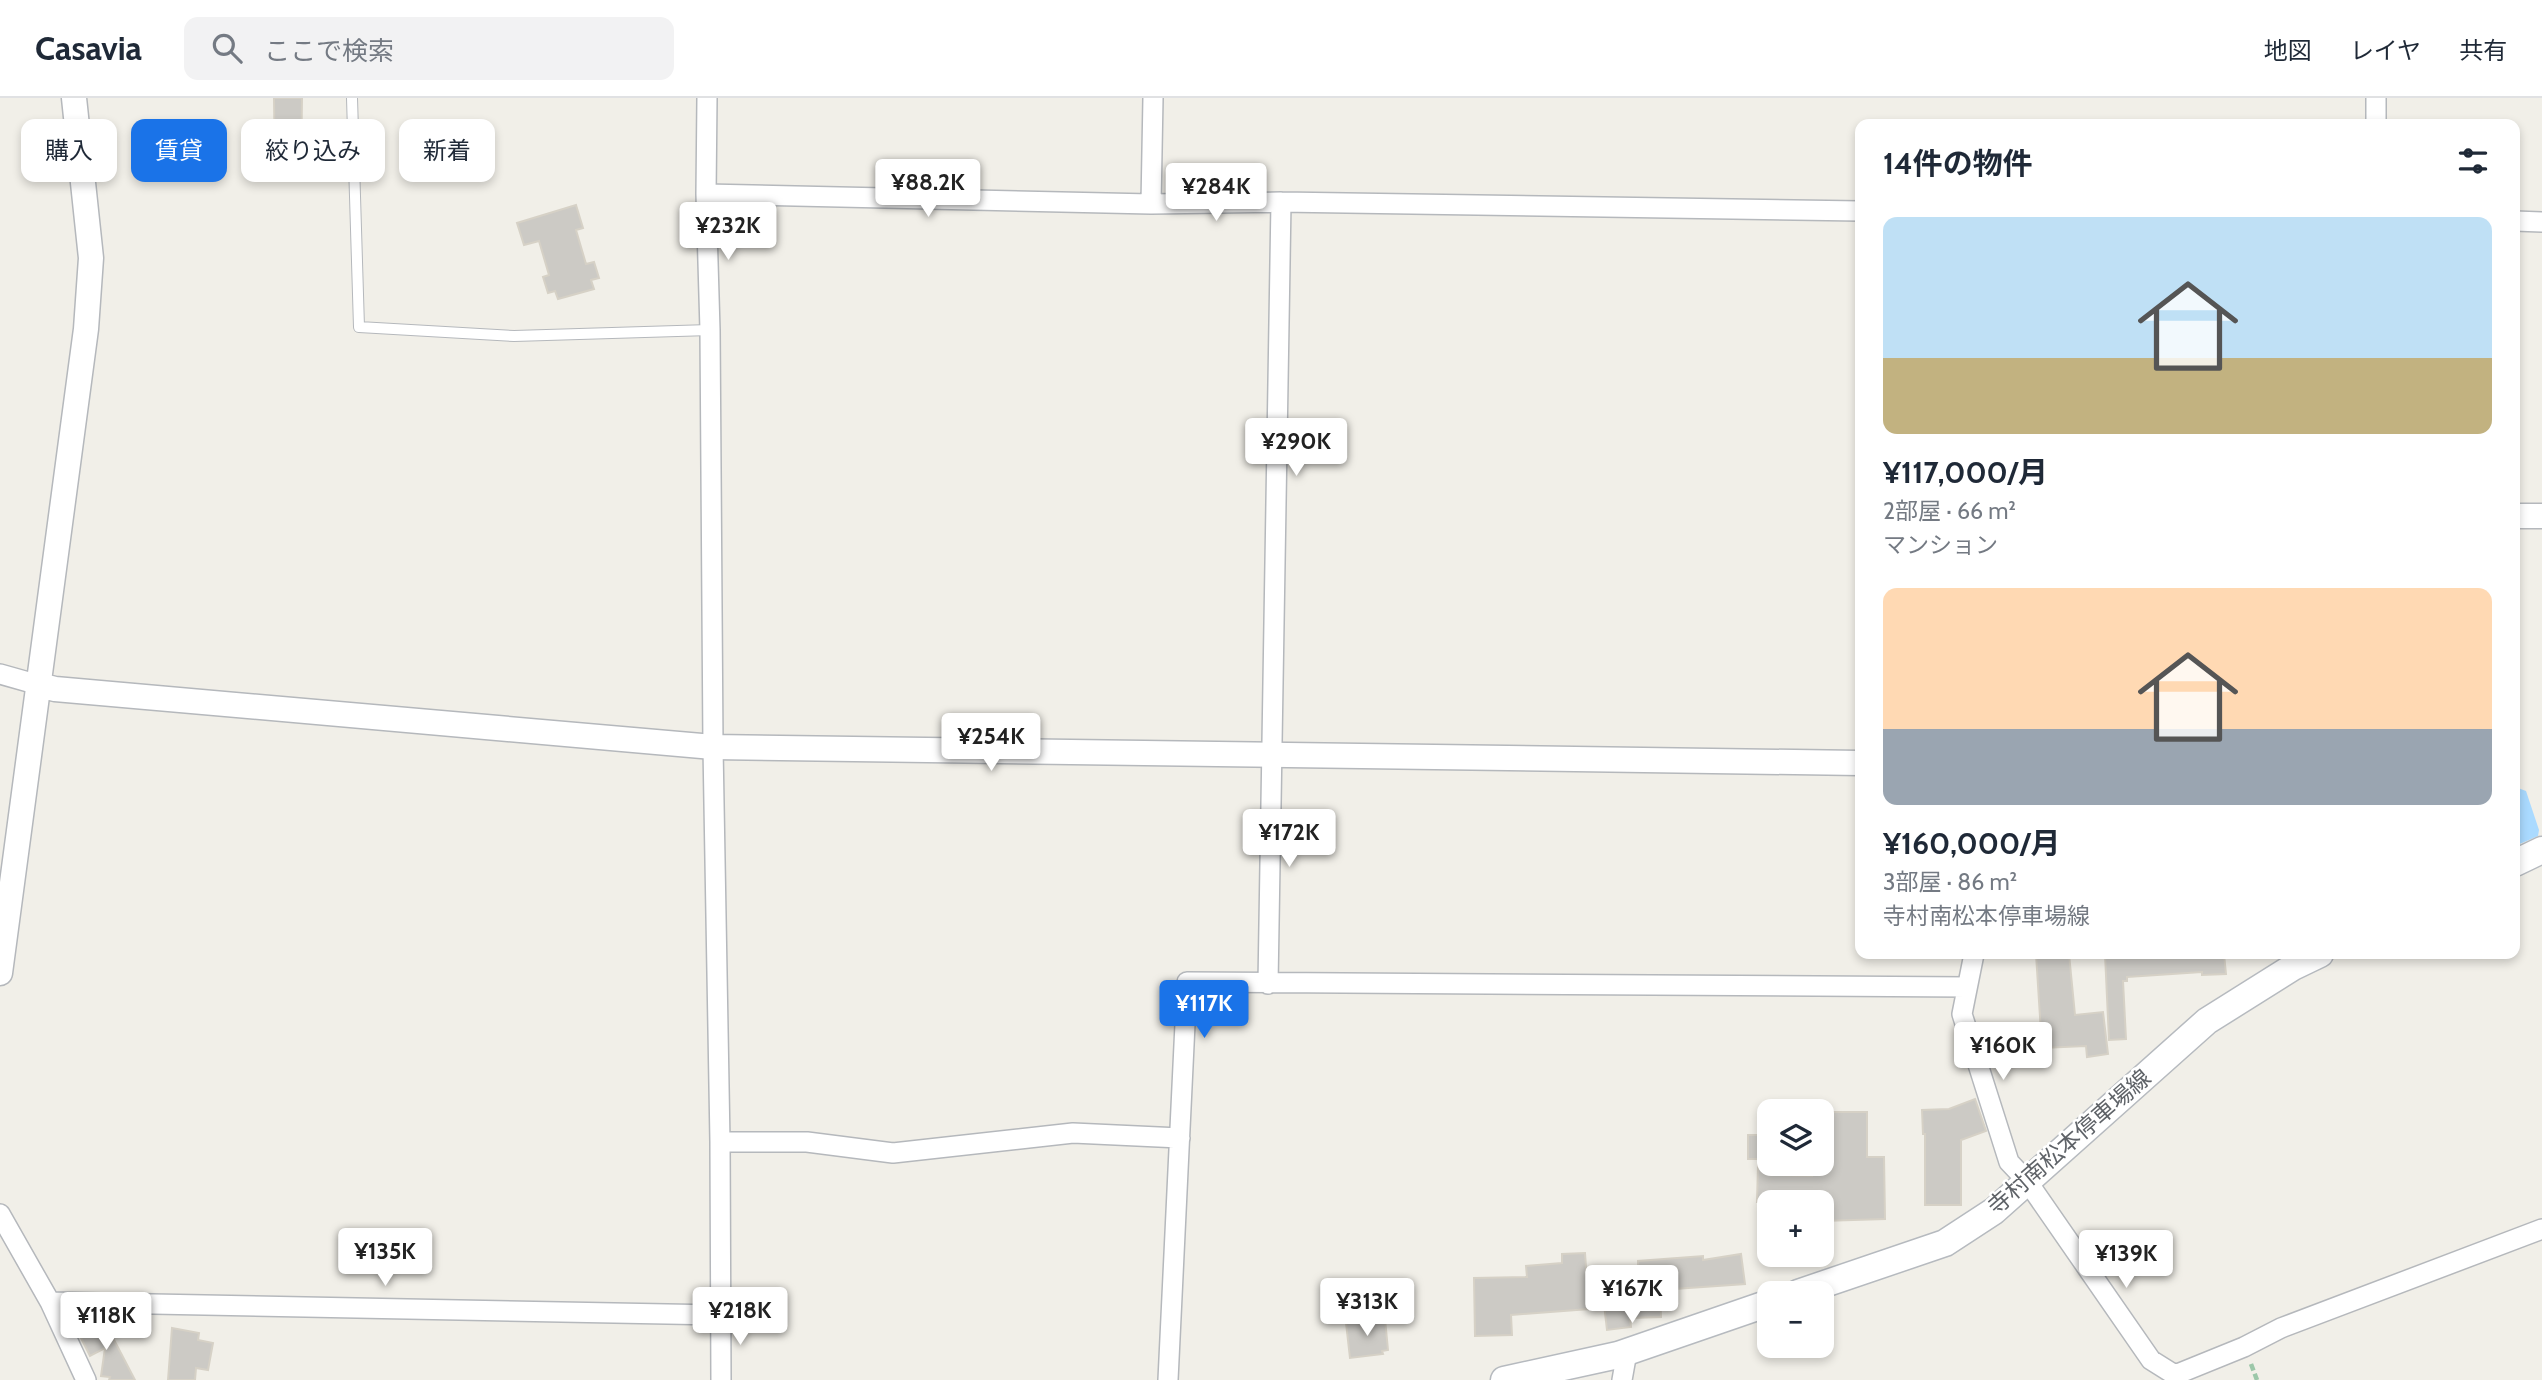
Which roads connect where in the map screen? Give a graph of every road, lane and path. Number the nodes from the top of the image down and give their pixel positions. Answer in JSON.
{"nodes":[{"id":1,"x":74,"y":98,"type":"edge"},
{"id":2,"x":352,"y":98,"type":"edge"},
{"id":3,"x":707,"y":98,"type":"edge"},
{"id":4,"x":1153,"y":98,"type":"edge"},
{"id":5,"x":2376,"y":98,"type":"edge"},
{"id":6,"x":2376,"y":119,"type":"edge"},
{"id":7,"x":706,"y":194,"type":"junction"},
{"id":8,"x":1281,"y":202,"type":"junction"},
{"id":9,"x":1151,"y":204,"type":"junction"},
{"id":10,"x":1855,"y":211,"type":"edge"},
{"id":11,"x":2520,"y":221,"type":"edge"},
{"id":12,"x":2542,"y":222,"type":"edge"},
{"id":13,"x":710,"y":330,"type":"junction"},
{"id":14,"x":2520,"y":516,"type":"edge"},
{"id":15,"x":2542,"y":516,"type":"edge"},
{"id":16,"x":0,"y":674,"type":"edge"},
{"id":17,"x":39,"y":685,"type":"junction"},
{"id":18,"x":713,"y":747,"type":"junction"},
{"id":19,"x":1271,"y":753,"type":"junction"},
{"id":20,"x":1855,"y":763,"type":"edge"},
{"id":21,"x":2542,"y":850,"type":"edge"},
{"id":22,"x":2520,"y":861,"type":"edge"},
{"id":23,"x":1973,"y":959,"type":"edge"},
{"id":24,"x":2310,"y":959,"type":"edge"},
{"id":25,"x":0,"y":974,"type":"edge"},
{"id":26,"x":1268,"y":984,"type":"junction"},
{"id":27,"x":1967,"y":987,"type":"junction"},
{"id":28,"x":1180,"y":1138,"type":"junction"},
{"id":29,"x":720,"y":1142,"type":"junction"},
{"id":30,"x":2027,"y":1181,"type":"junction"},
{"id":31,"x":0,"y":1214,"type":"edge"},
{"id":32,"x":2542,"y":1229,"type":"edge"},
{"id":33,"x":1833,"y":1281,"type":"edge"},
{"id":34,"x":50,"y":1302,"type":"junction"},
{"id":35,"x":1757,"y":1307,"type":"edge"},
{"id":36,"x":720,"y":1315,"type":"junction"},
{"id":37,"x":1627,"y":1352,"type":"junction"},
{"id":38,"x":86,"y":1380,"type":"edge"},
{"id":39,"x":721,"y":1380,"type":"edge"},
{"id":40,"x":1168,"y":1380,"type":"edge"},
{"id":41,"x":1504,"y":1380,"type":"edge"},
{"id":42,"x":1622,"y":1380,"type":"edge"}],
"edges":[{"from":1,"to":17,"type":"street"},
{"from":2,"to":13,"type":"lane"},
{"from":3,"to":7,"type":"street"},
{"from":4,"to":9,"type":"street"},
{"from":5,"to":6,"type":"street"},
{"from":7,"to":9,"type":"street"},
{"from":7,"to":13,"type":"street"},
{"from":8,"to":9,"type":"street"},
{"from":8,"to":10,"type":"street"},
{"from":8,"to":19,"type":"street"},
{"from":11,"to":12,"type":"street"},
{"from":13,"to":18,"type":"street"},
{"from":14,"to":15,"type":"street"},
{"from":16,"to":17,"type":"street"},
{"from":17,"to":18,"type":"street"},
{"from":17,"to":25,"type":"street"},
{"from":18,"to":19,"type":"street"},
{"from":18,"to":29,"type":"street"},
{"from":19,"to":20,"type":"street"},
{"from":19,"to":26,"type":"street"},
{"from":21,"to":22,"type":"main road"},
{"from":23,"to":27,"type":"street"},
{"from":24,"to":30,"type":"main road","name":"寺村南松本停車場線"},
{"from":26,"to":27,"type":"street"},
{"from":26,"to":28,"type":"street"},
{"from":27,"to":30,"type":"street"},
{"from":28,"to":29,"type":"street"},
{"from":28,"to":40,"type":"street"},
{"from":29,"to":36,"type":"street"},
{"from":30,"to":32,"type":"street"},
{"from":30,"to":33,"type":"main road","name":"寺村南松本停車場線"},
{"from":31,"to":34,"type":"street"},
{"from":34,"to":36,"type":"street"},
{"from":34,"to":38,"type":"street"},
{"from":35,"to":37,"type":"main road"},
{"from":36,"to":39,"type":"street"},
{"from":37,"to":41,"type":"main road"},
{"from":37,"to":42,"type":"street"}]}
